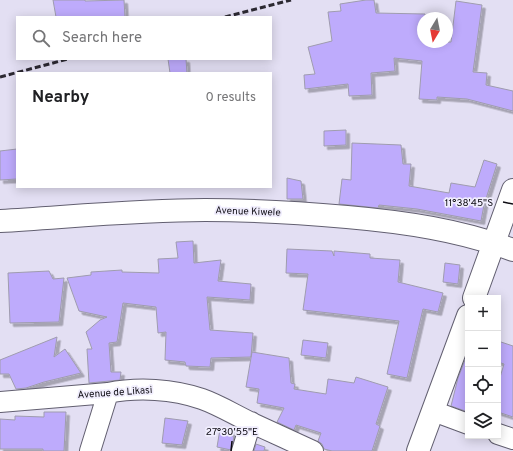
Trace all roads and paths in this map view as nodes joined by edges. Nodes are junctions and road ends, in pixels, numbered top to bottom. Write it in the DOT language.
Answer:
graph roads {
  1 [pos="513,190"];
  2 [pos="0,220"];
  3 [pos="504,247"];
  4 [pos="476,295"];
  5 [pos="465,324"];
  6 [pos="108,393"];
  7 [pos="0,402"];
  8 [pos="433,411"];
  9 [pos="251,422"];
  10 [pos="465,423"];
  11 [pos="501,435"];
  12 [pos="513,439"];
  13 [pos="90,451"];
  14 [pos="242,451"];
  15 [pos="313,451"];
  16 [pos="418,451"];
  1 -- 3 [label="street"];
  2 -- 3 [label="street, Avenue Kiwele"];
  3 -- 4 [label="street"];
  5 -- 8 [label="street"];
  6 -- 7 [label="street, Avenue de Likasi"];
  6 -- 9 [label="street, Avenue de Likasi"];
  6 -- 13 [label="street"];
  8 -- 10 [label="street"];
  8 -- 16 [label="street"];
  9 -- 14 [label="street"];
  9 -- 15 [label="street, Avenue de Likasi"];
  11 -- 12 [label="street"];
}
